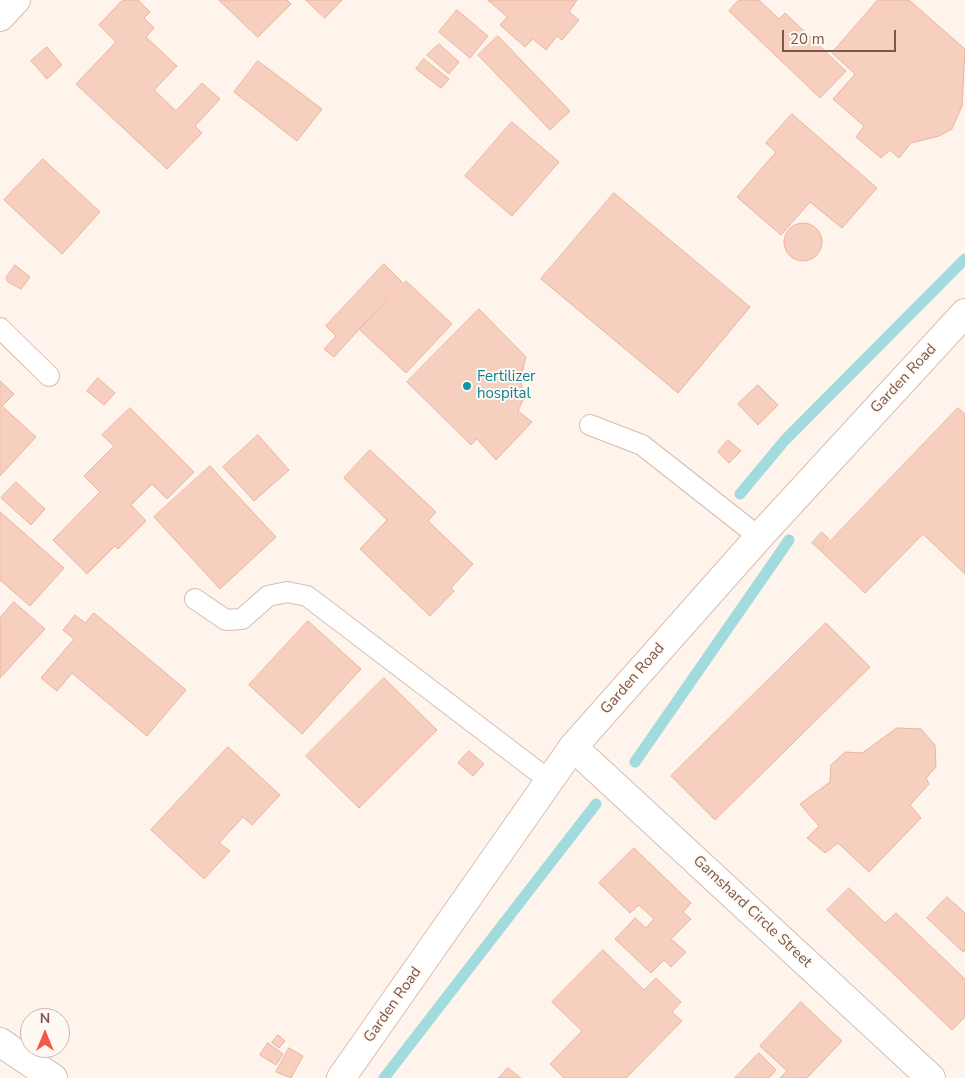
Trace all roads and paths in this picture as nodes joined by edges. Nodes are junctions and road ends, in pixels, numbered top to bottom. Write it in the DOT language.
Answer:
graph roads {
  1 [pos="16,0"];
  2 [pos="0,18"];
  3 [pos="965,313"];
  4 [pos="0,328"];
  5 [pos="49,376"];
  6 [pos="590,425"];
  7 [pos="759,537"];
  8 [pos="195,600"];
  9 [pos="574,747"];
  10 [pos="550,781"];
  11 [pos="0,1042"];
  12 [pos="52,1078"];
  13 [pos="341,1078"];
  14 [pos="931,1078"];
  1 -- 2 [label="street"];
  3 -- 7 [label="street, Garden Road"];
  4 -- 5 [label="lane"];
  6 -- 7 [label="lane"];
  7 -- 9 [label="street, Garden Road"];
  8 -- 10 [label="lane"];
  9 -- 10 [label="street, Garden Road"];
  9 -- 14 [label="street, Gamshard Circle Street"];
  10 -- 13 [label="street, Garden Road"];
  11 -- 12 [label="street"];
}
